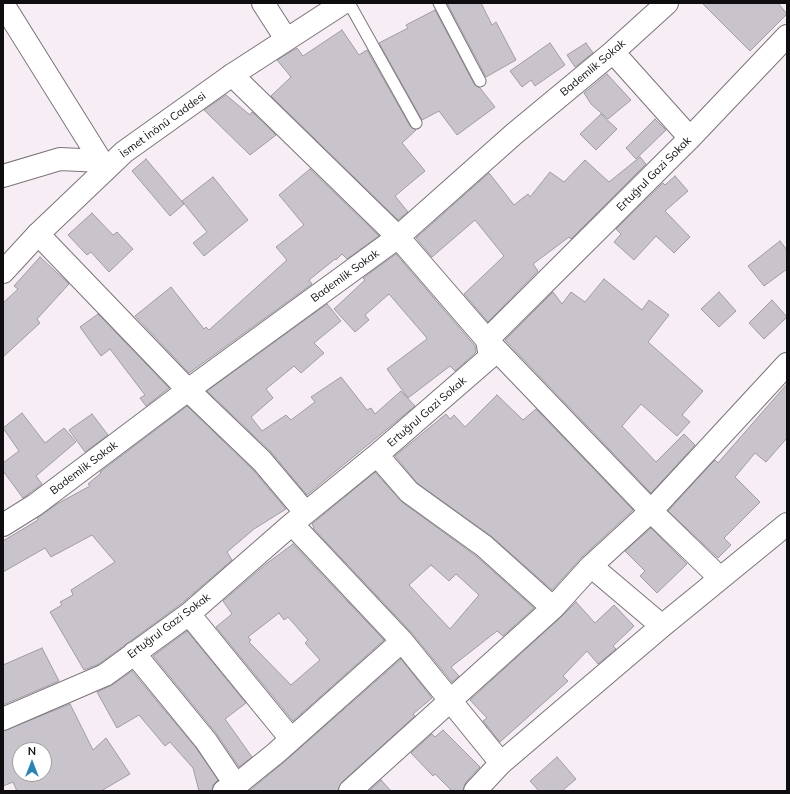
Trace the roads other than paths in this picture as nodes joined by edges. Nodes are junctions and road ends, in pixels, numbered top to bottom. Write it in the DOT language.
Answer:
graph roads {
  1 [pos="263,3"];
  2 [pos="324,3"];
  3 [pos="343,3"];
  4 [pos="349,3"];
  5 [pos="439,3"];
  6 [pos="667,3"];
  7 [pos="3,4"];
  8 [pos="281,31"];
  9 [pos="787,36"];
  10 [pos="612,52"];
  11 [pos="232,75"];
  12 [pos="480,81"];
  13 [pos="416,123"];
  14 [pos="690,138"];
  15 [pos="103,165"];
  16 [pos="3,176"];
  17 [pos="38,234"];
  18 [pos="398,237"];
  19 [pos="3,254"];
  20 [pos="3,272"];
  21 [pos="487,340"];
  22 [pos="784,372"];
  23 [pos="188,390"];
  24 [pos="377,455"];
  25 [pos="651,510"];
  26 [pos="298,518"];
  27 [pos="787,524"];
  28 [pos="3,525"];
  29 [pos="591,566"];
  30 [pos="720,578"];
  31 [pos="553,608"];
  32 [pos="189,614"];
  33 [pos="662,626"];
  34 [pos="402,641"];
  35 [pos="134,653"];
  36 [pos="449,700"];
  37 [pos="3,719"];
  38 [pos="291,738"];
  39 [pos="501,763"];
  40 [pos="230,788"];
  41 [pos="350,791"];
  42 [pos="475,791"];
  1 -- 8 [label="street"];
  2 -- 8 [label="street"];
  3 -- 11 [label="street, İsmet İnönü Caddesi"];
  4 -- 13 [label="lane"];
  5 -- 12 [label="lane"];
  6 -- 10 [label="street, Bademlik Sokak"];
  7 -- 15 [label="street"];
  8 -- 15 [label="street"];
  9 -- 14 [label="street, Ertuğrul Gazi Sokak"];
  10 -- 14 [label="street"];
  10 -- 18 [label="street, Bademlik Sokak"];
  11 -- 15 [label="street, İsmet İnönü Caddesi"];
  11 -- 18 [label="street"];
  14 -- 21 [label="street, Ertuğrul Gazi Sokak"];
  15 -- 16 [label="street"];
  15 -- 17 [label="street, İsmet İnönü Caddesi"];
  15 -- 19 [label="street"];
  17 -- 20 [label="street, İsmet İnönü Caddesi"];
  17 -- 23 [label="street"];
  18 -- 21 [label="street"];
  18 -- 23 [label="street, Bademlik Sokak"];
  21 -- 24 [label="street, Ertuğrul Gazi Sokak"];
  21 -- 25 [label="street"];
  22 -- 25 [label="street"];
  23 -- 26 [label="street"];
  23 -- 28 [label="street, Bademlik Sokak"];
  24 -- 26 [label="street, Ertuğrul Gazi Sokak"];
  24 -- 31 [label="street"];
  25 -- 29 [label="street"];
  25 -- 30 [label="street"];
  26 -- 32 [label="street, Ertuğrul Gazi Sokak"];
  26 -- 34 [label="street"];
  27 -- 30 [label="street"];
  29 -- 31 [label="street"];
  29 -- 33 [label="street"];
  30 -- 33 [label="street"];
  31 -- 36 [label="street"];
  32 -- 35 [label="street, Ertuğrul Gazi Sokak"];
  32 -- 38 [label="street"];
  33 -- 39 [label="street"];
  34 -- 36 [label="street"];
  34 -- 38 [label="street"];
  35 -- 37 [label="street, Ertuğrul Gazi Sokak"];
  35 -- 40 [label="street"];
  36 -- 39 [label="street"];
  36 -- 41 [label="street"];
  38 -- 40 [label="street"];
  39 -- 42 [label="street"];
}
